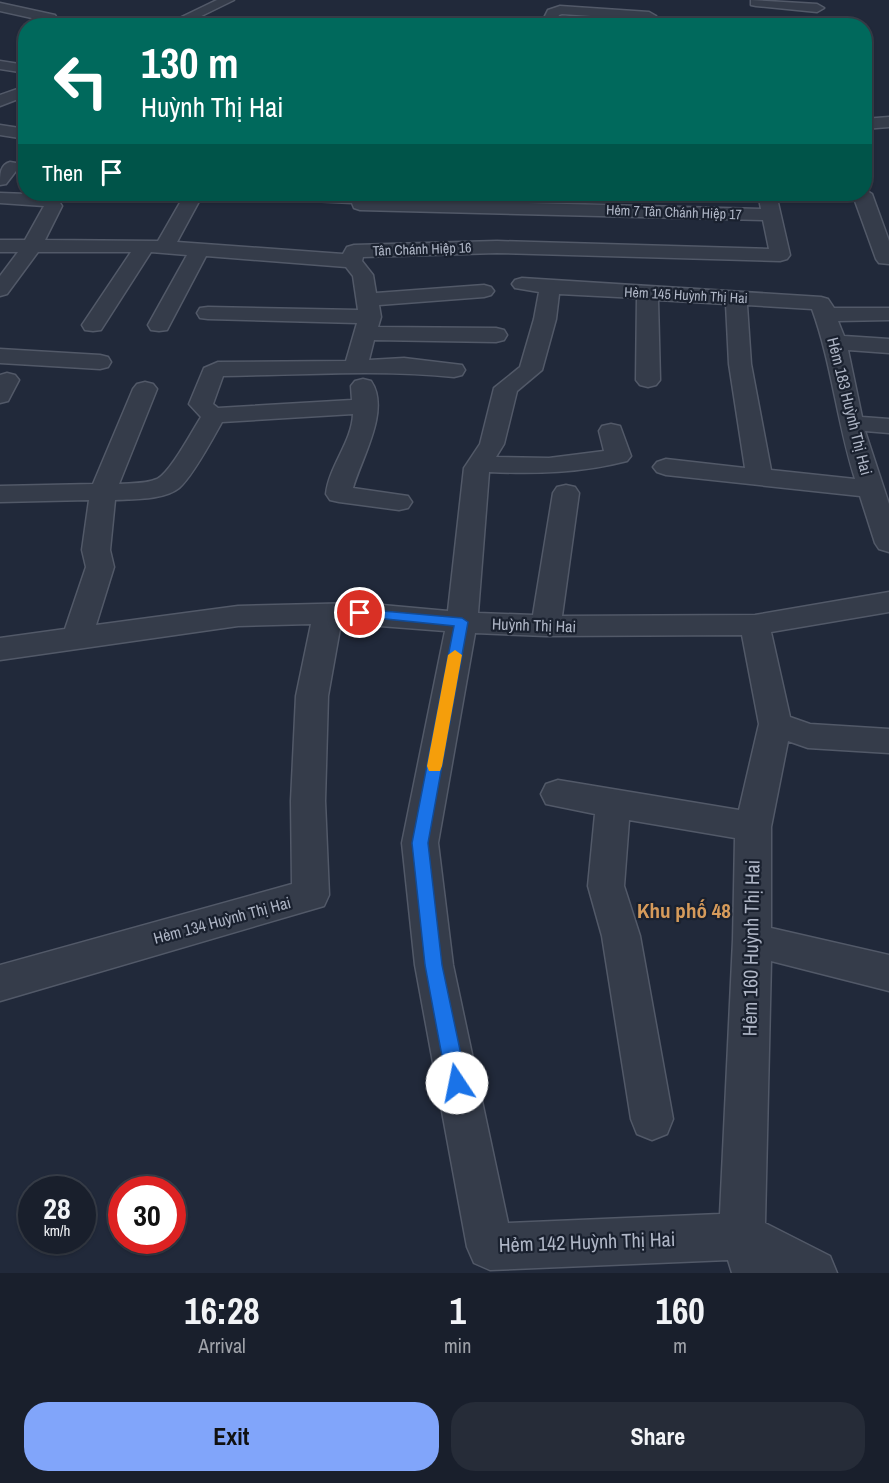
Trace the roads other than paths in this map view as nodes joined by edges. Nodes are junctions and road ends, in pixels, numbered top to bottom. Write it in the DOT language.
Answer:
graph roads {
  1 [pos="9,0"];
  2 [pos="228,0"];
  3 [pos="0,1"];
  4 [pos="757,1"];
  5 [pos="0,7"];
  6 [pos="817,8"];
  7 [pos="649,16"];
  8 [pos="188,17"];
  9 [pos="50,18"];
  10 [pos="193,18"];
  11 [pos="551,18"];
  12 [pos="756,18"];
  13 [pos="0,65"];
  14 [pos="18,68"];
  15 [pos="17,93"];
  16 [pos="0,101"];
  17 [pos="889,122"];
  18 [pos="872,123"];
  19 [pos="0,130"];
  20 [pos="18,133"];
  21 [pos="0,198"];
  22 [pos="18,198"];
  23 [pos="50,201"];
  24 [pos="189,201"];
  25 [pos="362,201"];
  26 [pos="430,201"];
  27 [pos="769,201"];
  28 [pos="864,201"];
  29 [pos="772,216"];
  30 [pos="0,246"];
  31 [pos="32,246"];
  32 [pos="155,247"];
  33 [pos="200,250"];
  34 [pos="753,254"];
  35 [pos="353,256"];
  36 [pos="886,259"];
  37 [pos="522,284"];
  38 [pos="550,287"];
  39 [pos="0,290"];
  40 [pos="484,291"];
  41 [pos="647,293"];
  42 [pos="736,298"];
  43 [pos="768,300"];
  44 [pos="823,309"];
  45 [pos="208,313"];
  46 [pos="889,314"];
  47 [pos="368,317"];
  48 [pos="93,325"];
  49 [pos="159,326"];
  50 [pos="496,335"];
  51 [pos="835,342"];
  52 [pos="889,346"];
  53 [pos="0,356"];
  54 [pos="100,362"];
  55 [pos="355,368"];
  56 [pos="454,370"];
  57 [pos="648,380"];
  58 [pos="145,389"];
  59 [pos="364,406"];
  60 [pos="214,415"];
  61 [pos="852,423"];
  62 [pos="889,426"];
  63 [pos="611,431"];
  64 [pos="480,464"];
  65 [pos="666,467"];
  66 [pos="759,477"];
  67 [pos="871,489"];
  68 [pos="103,492"];
  69 [pos="566,493"];
  70 [pos="0,494"];
  71 [pos="399,502"];
  72 [pos="889,543"];
  73 [pos="889,602"];
  74 [pos="328,614"];
  75 [pos="462,622"];
  76 [pos="755,625"];
  77 [pos="546,626"];
  78 [pos="77,639"];
  79 [pos="0,649"];
  80 [pos="775,724"];
  81 [pos="889,741"];
  82 [pos="558,794"];
  83 [pos="613,804"];
  84 [pos="753,827"];
  85 [pos="752,940"];
  86 [pos="889,973"];
  87 [pos="0,983"];
  88 [pos="652,1119"];
  89 [pos="749,1255"];
  90 [pos="813,1273"];
  1 -- 3 [label="street"];
  2 -- 8 [label="street"];
  4 -- 6 [label="street"];
  4 -- 12 [label="street"];
  5 -- 9 [label="street"];
  7 -- 11 [label="street"];
  8 -- 10 [label="street"];
  13 -- 14 [label="street"];
  15 -- 16 [label="street"];
  17 -- 18 [label="street"];
  19 -- 20 [label="street"];
  21 -- 22 [label="street"];
  23 -- 31 [label="street"];
  24 -- 32 [label="street"];
  25 -- 35 [label="street"];
  26 -- 29 [label="street, Hẻm 7 Tân Chánh Hiệp 17"];
  27 -- 29 [label="street"];
  28 -- 36 [label="street"];
  29 -- 34 [label="street, Tân Chánh Hiệp 16"];
  30 -- 31 [label="street, Tân Chánh Hiệp 16"];
  31 -- 32 [label="street, Tân Chánh Hiệp 16"];
  31 -- 39 [label="street"];
  32 -- 33 [label="street, Tân Chánh Hiệp 16"];
  32 -- 48 [label="street"];
  33 -- 35 [label="street, Tân Chánh Hiệp 16"];
  33 -- 49 [label="street"];
  34 -- 35 [label="street, Tân Chánh Hiệp 16"];
  34 -- 43 [label="street"];
  35 -- 47 [label="street"];
  37 -- 38 [label="street, Hẻm 145 Huỳnh Thị Hai"];
  38 -- 41 [label="street, Hẻm 145 Huỳnh Thị Hai"];
  38 -- 64 [label="street"];
  40 -- 47 [label="street"];
  41 -- 42 [label="street, Hẻm 145 Huỳnh Thị Hai"];
  41 -- 57 [label="street"];
  42 -- 43 [label="street, Hẻm 145 Huỳnh Thị Hai"];
  42 -- 66 [label="street"];
  43 -- 44 [label="street, Hẻm 145 Huỳnh Thị Hai"];
  44 -- 46 [label="street, Hẻm 145 Huỳnh Thị Hai"];
  44 -- 51 [label="street, Hẻm 183 Huỳnh Thị Hai"];
  45 -- 47 [label="street"];
  47 -- 50 [label="street"];
  47 -- 55 [label="street"];
  51 -- 52 [label="street"];
  51 -- 61 [label="street, Hẻm 183 Huỳnh Thị Hai"];
  53 -- 54 [label="street"];
  55 -- 56 [label="street"];
  55 -- 59 [label="street"];
  55 -- 60 [label="street"];
  58 -- 68 [label="street"];
  59 -- 60 [label="street"];
  59 -- 71 [label="street"];
  60 -- 68 [label="street"];
  61 -- 62 [label="street"];
  61 -- 67 [label="street, Hẻm 183 Huỳnh Thị Hai"];
  63 -- 64 [label="street"];
  64 -- 75 [label="street"];
  65 -- 66 [label="street"];
  66 -- 67 [label="street"];
  67 -- 72 [label="street, Hẻm 183 Huỳnh Thị Hai"];
  68 -- 70 [label="street"];
  68 -- 78 [label="street"];
  69 -- 77 [label="street"];
  73 -- 76 [label="street, Huỳnh Thị Hai"];
  74 -- 75 [label="street, Huỳnh Thị Hai"];
  74 -- 78 [label="street, Huỳnh Thị Hai"];
  74 -- 87 [label="street, Hẻm 134 Huỳnh Thị Hai"];
  75 -- 77 [label="street, Huỳnh Thị Hai"];
  75 -- 89 [label="street, Hẻm 142 Huỳnh Thị Hai"];
  76 -- 77 [label="street, Huỳnh Thị Hai"];
  76 -- 80 [label="street, Hẻm 160 Huỳnh Thị Hai"];
  78 -- 79 [label="street, Huỳnh Thị Hai"];
  80 -- 81 [label="street"];
  80 -- 84 [label="street, Hẻm 160 Huỳnh Thị Hai"];
  82 -- 83 [label="street"];
  83 -- 84 [label="street"];
  83 -- 88 [label="street"];
  84 -- 85 [label="street, Hẻm 160 Huỳnh Thị Hai"];
  85 -- 86 [label="street"];
  85 -- 89 [label="street, Hẻm 160 Huỳnh Thị Hai"];
  89 -- 90 [label="street"];
}
